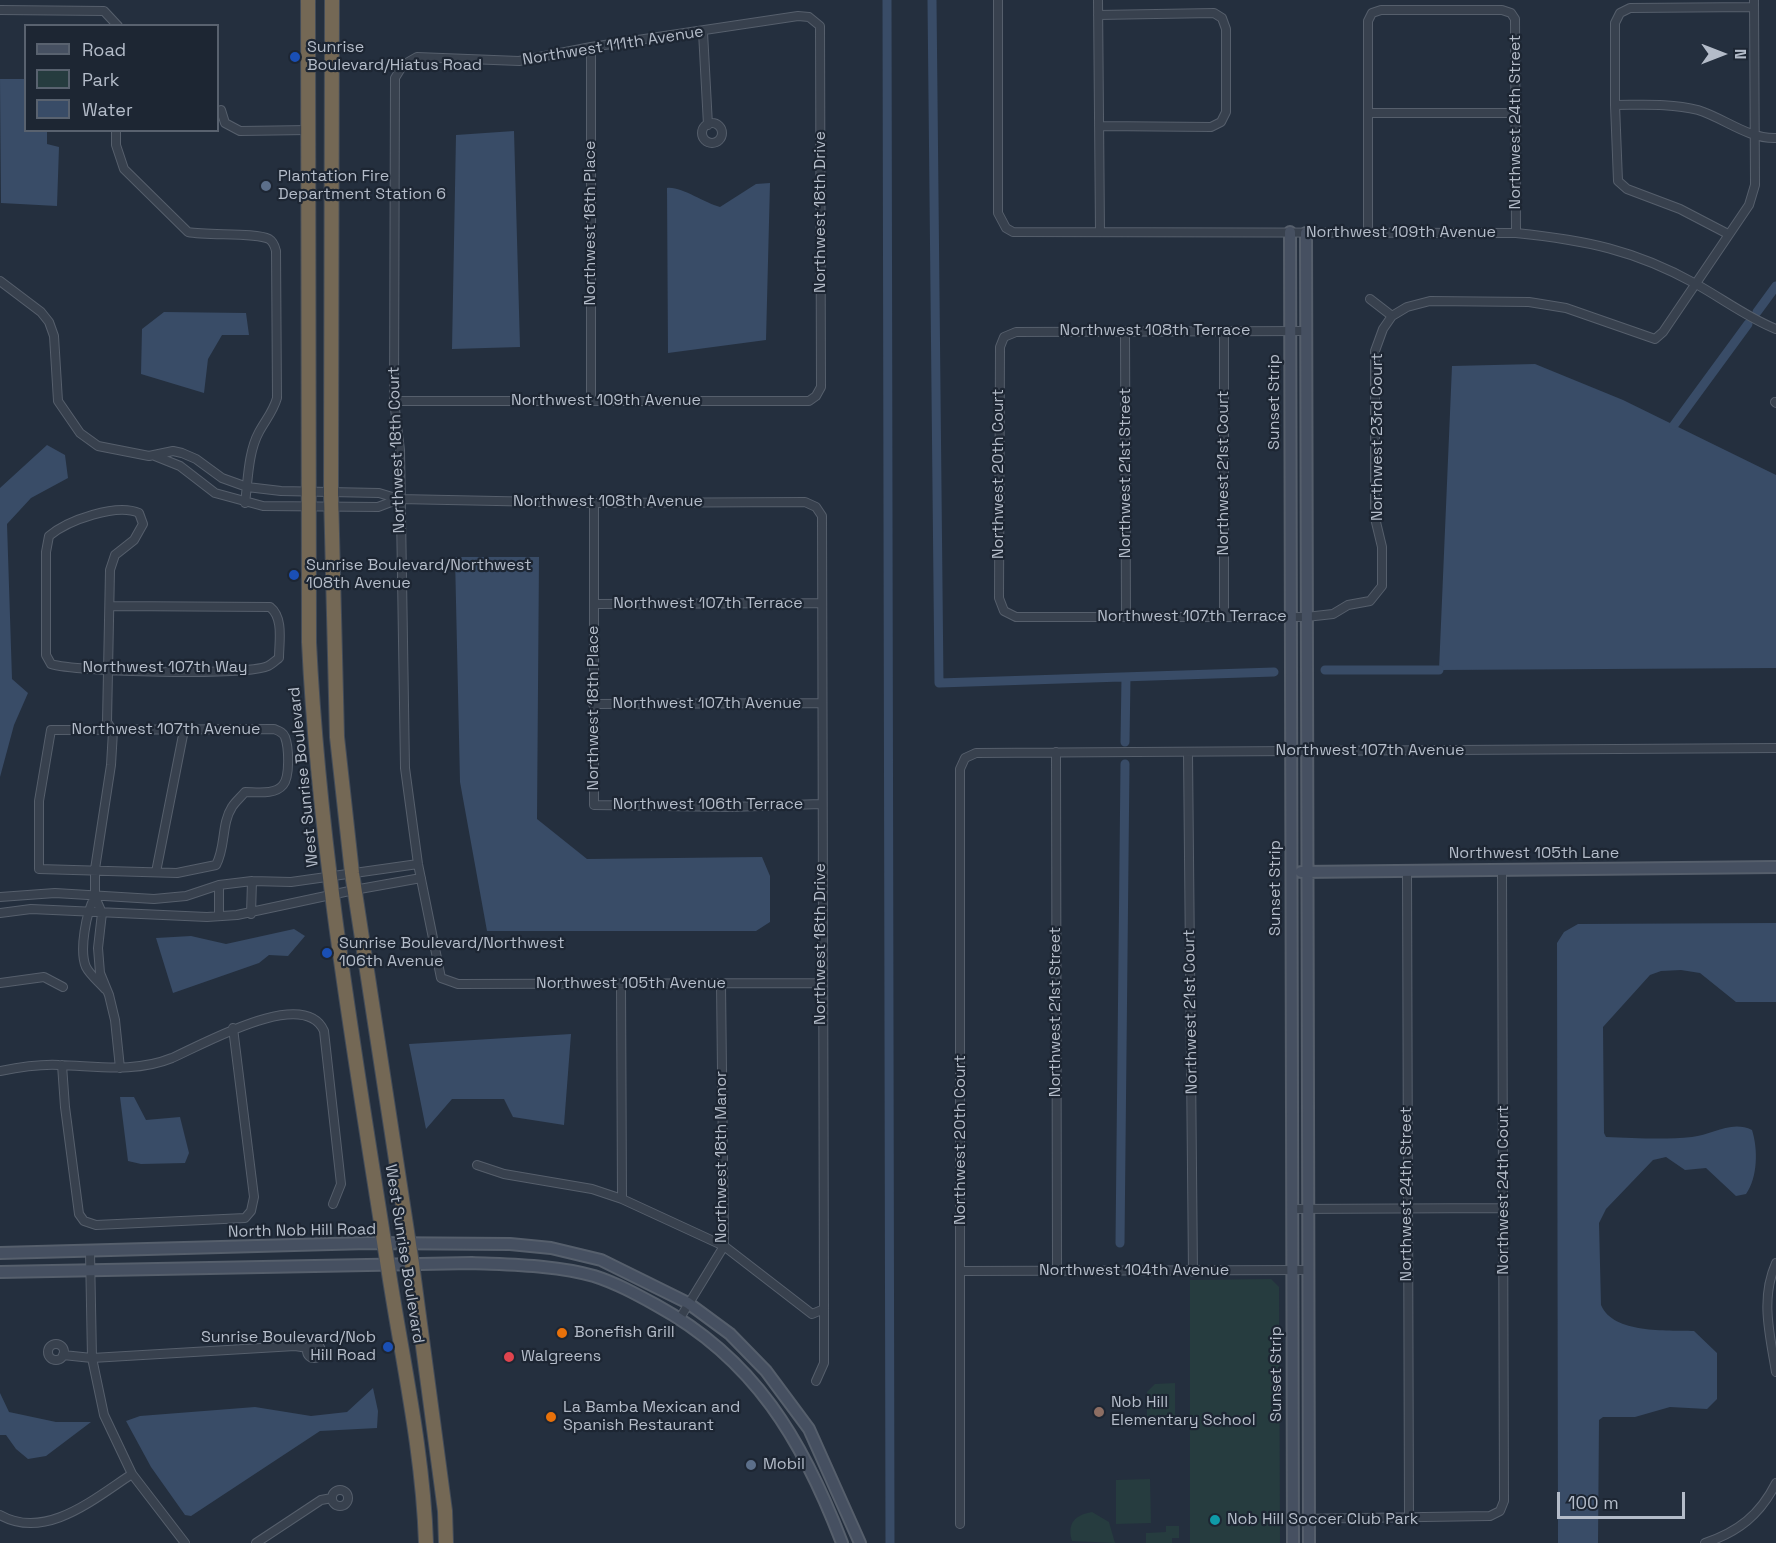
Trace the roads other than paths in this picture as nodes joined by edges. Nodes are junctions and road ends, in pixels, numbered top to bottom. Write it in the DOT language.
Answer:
graph roads {
  1 [pos="308,0"];
  2 [pos="332,0"];
  3 [pos="998,0"];
  4 [pos="1098,0"];
  5 [pos="1754,4"];
  6 [pos="0,10"];
  7 [pos="1098,15"];
  8 [pos="116,24"];
  9 [pos="820,26"];
  10 [pos="703,32"];
  11 [pos="591,47"];
  12 [pos="403,65"];
  13 [pos="1615,105"];
  14 [pos="221,110"];
  15 [pos="1369,113"];
  16 [pos="1515,113"];
  17 [pos="708,125"];
  18 [pos="1099,126"];
  19 [pos="308,130"];
  20 [pos="116,132"];
  21 [pos="1755,135"];
  22 [pos="1776,138"];
  23 [pos="1100,232"];
  24 [pos="1290,232"];
  25 [pos="1368,232"];
  26 [pos="1305,233"];
  27 [pos="1516,233"];
  28 [pos="1728,234"];
  29 [pos="0,281"];
  30 [pos="1696,284"];
  31 [pos="1370,299"];
  32 [pos="1392,316"];
  33 [pos="1776,329"];
  34 [pos="1125,331"];
  35 [pos="1224,331"];
  36 [pos="1290,331"];
  37 [pos="1306,331"];
  38 [pos="1004,337"];
  39 [pos="816,396"];
  40 [pos="591,400"];
  41 [pos="394,401"];
  42 [pos="155,456"];
  43 [pos="248,487"];
  44 [pos="308,491"];
  45 [pos="331,499"];
  46 [pos="399,499"];
  47 [pos="245,503"];
  48 [pos="594,503"];
  49 [pos="308,507"];
  50 [pos="816,507"];
  51 [pos="1377,595"];
  52 [pos="821,603"];
  53 [pos="595,604"];
  54 [pos="110,606"];
  55 [pos="1004,611"];
  56 [pos="1126,616"];
  57 [pos="1224,616"];
  58 [pos="1291,617"];
  59 [pos="1306,617"];
  60 [pos="108,671"];
  61 [pos="821,703"];
  62 [pos="593,705"];
  63 [pos="184,730"];
  64 [pos="113,731"];
  65 [pos="1776,748"];
  66 [pos="1056,752"];
  67 [pos="1291,752"];
  68 [pos="1307,752"];
  69 [pos="1188,753"];
  70 [pos="965,758"];
  71 [pos="821,804"];
  72 [pos="594,805"];
  73 [pos="418,864"];
  74 [pos="1776,867"];
  75 [pos="95,869"];
  76 [pos="1502,869"];
  77 [pos="1407,870"];
  78 [pos="156,872"];
  79 [pos="1291,872"];
  80 [pos="1307,872"];
  81 [pos="352,873"];
  82 [pos="330,876"];
  83 [pos="421,878"];
  84 [pos="252,881"];
  85 [pos="219,885"];
  86 [pos="354,890"];
  87 [pos="333,894"];
  88 [pos="0,897"];
  89 [pos="95,897"];
  90 [pos="86,912"];
  91 [pos="0,913"];
  92 [pos="102,913"];
  93 [pos="251,914"];
  94 [pos="219,916"];
  95 [pos="441,978"];
  96 [pos="0,983"];
  97 [pos="821,983"];
  98 [pos="621,984"];
  99 [pos="721,984"];
  100 [pos="63,987"];
  101 [pos="110,994"];
  102 [pos="233,1028"];
  103 [pos="62,1065"];
  104 [pos="120,1068"];
  105 [pos="0,1071"];
  106 [pos="477,1165"];
  107 [pos="622,1199"];
  108 [pos="333,1204"];
  109 [pos="1504,1208"];
  110 [pos="1292,1209"];
  111 [pos="1308,1209"];
  112 [pos="1407,1209"];
  113 [pos="385,1244"];
  114 [pos="409,1244"];
  115 [pos="724,1246"];
  116 [pos="90,1252"];
  117 [pos="0,1253"];
  118 [pos="1776,1263"];
  119 [pos="412,1264"];
  120 [pos="387,1265"];
  121 [pos="90,1269"];
  122 [pos="1292,1270"];
  123 [pos="1308,1270"];
  124 [pos="961,1271"];
  125 [pos="1057,1271"];
  126 [pos="0,1272"];
  127 [pos="1193,1272"];
  128 [pos="688,1303"];
  129 [pos="824,1309"];
  130 [pos="680,1318"];
  131 [pos="308,1348"];
  132 [pos="63,1355"];
  133 [pos="92,1358"];
  134 [pos="1776,1372"];
  135 [pos="816,1381"];
  136 [pos="132,1474"];
  137 [pos="1776,1483"];
  138 [pos="332,1498"];
  139 [pos="0,1515"];
  140 [pos="1409,1518"];
  141 [pos="1293,1519"];
  142 [pos="1309,1519"];
  143 [pos="960,1524"];
  144 [pos="185,1543"];
  145 [pos="256,1543"];
  146 [pos="426,1543"];
  147 [pos="446,1543"];
  148 [pos="843,1543"];
  149 [pos="860,1543"];
  150 [pos="1293,1543"];
  151 [pos="1309,1543"];
  152 [pos="1705,1543"];
  1 -- 19 [label="highway, West Sunrise Boulevard"];
  2 -- 45 [label="highway, West Sunrise Boulevard"];
  3 -- 23 [label="street, Northwest 109th Avenue"];
  4 -- 7 [label="street"];
  5 -- 13 [label="street"];
  5 -- 21 [label="street"];
  6 -- 8 [label="street"];
  7 -- 18 [label="street"];
  7 -- 18 [label="street"];
  9 -- 10 [label="street, Northwest 111th Avenue"];
  9 -- 39 [label="street, Northwest 18th Drive"];
  10 -- 11 [label="street, Northwest 111th Avenue"];
  10 -- 17 [label="street"];
  11 -- 12 [label="street, Northwest 111th Avenue"];
  11 -- 40 [label="street, Northwest 18th Place"];
  12 -- 41 [label="street, Northwest 18th Court"];
  13 -- 21 [label="street"];
  13 -- 28 [label="street"];
  14 -- 19 [label="street"];
  15 -- 16 [label="street"];
  15 -- 16 [label="street, Northwest 24th Street"];
  15 -- 25 [label="street"];
  16 -- 27 [label="street, Northwest 24th Street"];
  18 -- 23 [label="street"];
  19 -- 44 [label="highway, West Sunrise Boulevard"];
  20 -- 43 [label="street"];
  21 -- 22 [label="street"];
  21 -- 28 [label="street"];
  23 -- 24 [label="street, Northwest 109th Avenue"];
  24 -- 26 [label="street, Northwest 109th Avenue"];
  24 -- 36 [label="street, Sunset Strip"];
  25 -- 26 [label="street, Northwest 109th Avenue"];
  25 -- 27 [label="street, Northwest 109th Avenue"];
  26 -- 37 [label="street, Sunset Strip"];
  27 -- 30 [label="street, Northwest 109th Avenue"];
  28 -- 30 [label="street"];
  29 -- 42 [label="street, Northwest 108th Avenue"];
  30 -- 32 [label="street"];
  30 -- 33 [label="street, Northwest 109th Avenue"];
  31 -- 32 [label="street"];
  32 -- 51 [label="street, Northwest 23rd Court"];
  34 -- 35 [label="street, Northwest 108th Terrace"];
  34 -- 38 [label="street, Northwest 108th Terrace"];
  34 -- 56 [label="street, Northwest 21st Street"];
  35 -- 36 [label="street, Northwest 108th Terrace"];
  35 -- 57 [label="street, Northwest 21st Court"];
  36 -- 37 [label="street, Northwest 108th Terrace"];
  36 -- 58 [label="street, Sunset Strip"];
  37 -- 59 [label="street, Sunset Strip"];
  38 -- 55 [label="street, Northwest 20th Court"];
  39 -- 40 [label="street, Northwest 109th Avenue"];
  40 -- 41 [label="street, Northwest 109th Avenue"];
  41 -- 46 [label="street, Northwest 18th Court"];
  42 -- 43 [label="street, Northwest 108th Avenue"];
  42 -- 47 [label="street, Northwest 108th Avenue"];
  43 -- 44 [label="street, Northwest 108th Avenue"];
  43 -- 47 [label="street"];
  44 -- 45 [label="street, Northwest 108th Avenue"];
  44 -- 49 [label="highway, West Sunrise Boulevard"];
  45 -- 46 [label="street, Northwest 108th Avenue"];
  45 -- 46 [label="street, Northwest 108th Avenue"];
  45 -- 49 [label="street, Northwest 108th Avenue"];
  45 -- 81 [label="highway, West Sunrise Boulevard"];
  46 -- 48 [label="street, Northwest 108th Avenue"];
  46 -- 73 [label="street, Northwest 18th Court"];
  47 -- 49 [label="street, Northwest 108th Avenue"];
  48 -- 50 [label="street, Northwest 108th Avenue"];
  48 -- 53 [label="street, Northwest 18th Place"];
  49 -- 82 [label="highway, West Sunrise Boulevard"];
  50 -- 52 [label="street, Northwest 18th Drive"];
  51 -- 59 [label="street, Northwest 107th Terrace"];
  52 -- 53 [label="street, Northwest 107th Terrace"];
  52 -- 61 [label="street, Northwest 18th Drive"];
  53 -- 62 [label="street, Northwest 18th Place"];
  54 -- 60 [label="street"];
  54 -- 60 [label="street, Northwest 107th Way"];
  54 -- 60 [label="street, Northwest 107th Way"];
  55 -- 56 [label="street, Northwest 107th Terrace"];
  56 -- 57 [label="street, Northwest 107th Terrace"];
  57 -- 58 [label="street, Northwest 107th Terrace"];
  58 -- 59 [label="street, Northwest 107th Terrace"];
  58 -- 67 [label="street, Sunset Strip"];
  59 -- 68 [label="street, Sunset Strip"];
  60 -- 64 [label="street"];
  61 -- 62 [label="street, Northwest 107th Avenue"];
  61 -- 71 [label="street, Northwest 18th Drive"];
  62 -- 72 [label="street, Northwest 18th Place"];
  63 -- 64 [label="street, Northwest 107th Avenue"];
  63 -- 78 [label="street"];
  63 -- 78 [label="street, Northwest 107th Avenue"];
  64 -- 75 [label="street"];
  64 -- 75 [label="street, Northwest 107th Avenue"];
  65 -- 68 [label="street, Northwest 107th Avenue"];
  66 -- 69 [label="street, Northwest 107th Avenue"];
  66 -- 70 [label="street, Northwest 107th Avenue"];
  66 -- 125 [label="street, Northwest 21st Street"];
  67 -- 68 [label="street, Northwest 107th Avenue"];
  67 -- 69 [label="street, Northwest 107th Avenue"];
  67 -- 79 [label="street, Sunset Strip"];
  68 -- 80 [label="street, Sunset Strip"];
  69 -- 127 [label="street, Northwest 21st Court"];
  70 -- 124 [label="street, Northwest 20th Court"];
  71 -- 72 [label="street, Northwest 106th Terrace"];
  71 -- 97 [label="street, Northwest 18th Drive"];
  73 -- 81 [label="street"];
  73 -- 83 [label="street, Northwest 18th Court"];
  74 -- 76 [label="street, Northwest 105th Lane"];
  75 -- 78 [label="street"];
  75 -- 89 [label="street"];
  76 -- 77 [label="street, Northwest 105th Lane"];
  76 -- 109 [label="street, Northwest 24th Court"];
  77 -- 80 [label="street, Northwest 105th Lane"];
  77 -- 112 [label="street, Northwest 24th Street"];
  79 -- 80 [label="street, Northwest 105th Lane"];
  79 -- 110 [label="street, Sunset Strip"];
  80 -- 111 [label="street, Sunset Strip"];
  81 -- 82 [label="street"];
  81 -- 86 [label="highway, West Sunrise Boulevard"];
  82 -- 84 [label="street"];
  82 -- 87 [label="highway, West Sunrise Boulevard"];
  83 -- 86 [label="street"];
  83 -- 95 [label="street, Northwest 18th Court"];
  84 -- 85 [label="street"];
  84 -- 93 [label="street"];
  85 -- 89 [label="street"];
  85 -- 94 [label="street"];
  86 -- 87 [label="street"];
  86 -- 114 [label="highway, West Sunrise Boulevard"];
  87 -- 93 [label="street"];
  87 -- 113 [label="highway, West Sunrise Boulevard"];
  88 -- 89 [label="street"];
  89 -- 90 [label="street"];
  89 -- 92 [label="street"];
  90 -- 91 [label="street"];
  90 -- 92 [label="street"];
  90 -- 101 [label="street"];
  92 -- 94 [label="street"];
  92 -- 101 [label="street"];
  93 -- 94 [label="street"];
  95 -- 98 [label="street, Northwest 105th Avenue"];
  96 -- 100 [label="street"];
  97 -- 99 [label="street, Northwest 105th Avenue"];
  97 -- 129 [label="street, Northwest 18th Drive"];
  98 -- 99 [label="street, Northwest 105th Avenue"];
  98 -- 107 [label="street"];
  99 -- 115 [label="street, Northwest 18th Manor"];
  101 -- 104 [label="street"];
  102 -- 103 [label="street"];
  102 -- 104 [label="street"];
  102 -- 108 [label="street"];
  103 -- 104 [label="street"];
  103 -- 105 [label="street"];
  106 -- 107 [label="street"];
  107 -- 115 [label="street"];
  109 -- 112 [label="street"];
  109 -- 140 [label="street, Northwest 24th Court"];
  110 -- 111 [label="street"];
  110 -- 122 [label="street, Sunset Strip"];
  111 -- 112 [label="street"];
  111 -- 123 [label="street, Sunset Strip"];
  112 -- 140 [label="street, Northwest 24th Street"];
  113 -- 114 [label="street, North Nob Hill Road"];
  113 -- 116 [label="street, North Nob Hill Road"];
  113 -- 120 [label="highway, West Sunrise Boulevard"];
  114 -- 119 [label="highway, West Sunrise Boulevard"];
  114 -- 128 [label="street, North Nob Hill Road"];
  115 -- 128 [label="street, Northwest 18th Manor"];
  115 -- 129 [label="street"];
  116 -- 117 [label="street, North Nob Hill Road"];
  116 -- 121 [label="street"];
  118 -- 134 [label="street"];
  119 -- 120 [label="street, North Nob Hill Road"];
  119 -- 130 [label="street, North Nob Hill Road"];
  119 -- 147 [label="highway, West Sunrise Boulevard"];
  120 -- 121 [label="street, North Nob Hill Road"];
  120 -- 146 [label="highway, West Sunrise Boulevard"];
  121 -- 126 [label="street, North Nob Hill Road"];
  121 -- 133 [label="street"];
  122 -- 123 [label="street, Northwest 104th Avenue"];
  122 -- 127 [label="street, Northwest 104th Avenue"];
  122 -- 141 [label="street, Sunset Strip"];
  123 -- 142 [label="street, Sunset Strip"];
  124 -- 125 [label="street, Northwest 104th Avenue"];
  124 -- 143 [label="street, Northwest 20th Court"];
  125 -- 127 [label="street, Northwest 104th Avenue"];
  128 -- 130 [label="street, Northwest 18th Manor"];
  128 -- 149 [label="street, North Nob Hill Road"];
  129 -- 135 [label="street, Northwest 18th Drive"];
  130 -- 148 [label="street, North Nob Hill Road"];
  131 -- 133 [label="street"];
  132 -- 133 [label="street"];
  133 -- 136 [label="street"];
  136 -- 139 [label="street"];
  136 -- 144 [label="street"];
  137 -- 152 [label="street"];
  138 -- 145 [label="street"];
  140 -- 142 [label="street"];
  141 -- 142 [label="street"];
  141 -- 150 [label="street, Sunset Strip"];
  142 -- 151 [label="street, Sunset Strip"];
}
